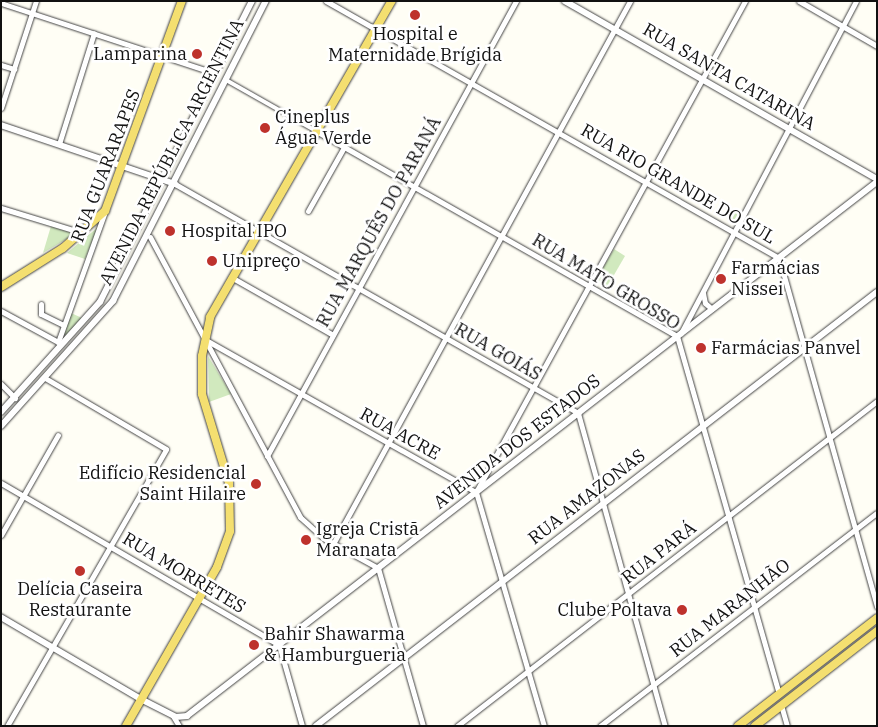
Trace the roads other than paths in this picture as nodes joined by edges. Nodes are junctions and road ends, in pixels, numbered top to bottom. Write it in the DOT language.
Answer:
graph roads {
  1 [pos="36,1"];
  2 [pos="182,1"];
  3 [pos="252,1"];
  4 [pos="266,1"];
  5 [pos="326,1"];
  6 [pos="392,1"];
  7 [pos="516,1"];
  8 [pos="565,1"];
  9 [pos="630,1"];
  10 [pos="745,1"];
  11 [pos="799,1"];
  12 [pos="856,1"];
  13 [pos="1,3"];
  14 [pos="810,4"];
  15 [pos="32,13"];
  16 [pos="843,26"];
  17 [pos="614,29"];
  18 [pos="376,30"];
  19 [pos="94,33"];
  20 [pos="877,46"];
  21 [pos="164,55"];
  22 [pos="1,65"];
  23 [pos="14,69"];
  24 [pos="214,73"];
  25 [pos="703,79"];
  26 [pos="226,80"];
  27 [pos="471,84"];
  28 [pos="1,108"];
  29 [pos="1,125"];
  30 [pos="787,128"];
  31 [pos="316,131"];
  32 [pos="558,132"];
  33 [pos="59,144"];
  34 [pos="344,147"];
  35 [pos="124,165"];
  36 [pos="162,179"];
  37 [pos="877,180"];
  38 [pos="646,182"];
  39 [pos="175,184"];
  40 [pos="414,187"];
  41 [pos="1,208"];
  42 [pos="105,211"];
  43 [pos="308,211"];
  44 [pos="258,231"];
  45 [pos="84,233"];
  46 [pos="736,233"];
  47 [pos="501,236"];
  48 [pos="150,237"];
  49 [pos="779,258"];
  50 [pos="231,276"];
  51 [pos="589,286"];
  52 [pos="1,287"];
  53 [pos="358,289"];
  54 [pos="703,292"];
  55 [pos="877,292"];
  56 [pos="41,304"];
  57 [pos="712,309"];
  58 [pos="1,311"];
  59 [pos="64,325"];
  60 [pos="333,335"];
  61 [pos="679,335"];
  62 [pos="204,338"];
  63 [pos="445,338"];
  64 [pos="61,343"];
  65 [pos="804,348"];
  66 [pos="45,378"];
  67 [pos="1,384"];
  68 [pos="533,388"];
  69 [pos="301,393"];
  70 [pos="15,398"];
  71 [pos="877,401"];
  72 [pos="1,412"];
  73 [pos="578,413"];
  74 [pos="1,426"];
  75 [pos="703,426"];
  76 [pos="58,435"];
  77 [pos="830,438"];
  78 [pos="388,443"];
  79 [pos="267,456"];
  80 [pos="1,484"];
  81 [pos="476,492"];
  82 [pos="22,498"];
  83 [pos="602,504"];
  84 [pos="877,513"];
  85 [pos="728,516"];
  86 [pos="855,530"];
  87 [pos="1,535"];
  88 [pos="333,544"];
  89 [pos="110,545"];
  90 [pos="378,568"];
  91 [pos="502,581"];
  92 [pos="628,594"];
  93 [pos="199,598"];
  94 [pos="877,607"];
  95 [pos="754,608"];
  96 [pos="1,618"];
  97 [pos="877,618"];
  98 [pos="877,631"];
  99 [pos="279,645"];
  100 [pos="54,648"];
  101 [pos="403,658"];
  102 [pos="529,670"];
  103 [pos="653,685"];
  104 [pos="779,694"];
  105 [pos="141,699"];
  106 [pos="782,705"];
  107 [pos="173,716"];
  108 [pos="7,726"];
  109 [pos="126,726"];
  110 [pos="180,726"];
  111 [pos="302,726"];
  112 [pos="316,726"];
  113 [pos="422,726"];
  114 [pos="457,726"];
  115 [pos="544,726"];
  116 [pos="600,726"];
  117 [pos="665,726"];
  118 [pos="738,726"];
  119 [pos="755,726"];
  120 [pos="787,726"];
  1 -- 15 [label="street"];
  2 -- 21 [label="main road, RUA GUARARAPES"];
  3 -- 24 [label="street, AVENIDA REPÚBLICA ARGENTINA"];
  4 -- 26 [label="street, AVENIDA REPÚBLICA ARGENTINA"];
  5 -- 18 [label="street, RUA RIO GRANDE DO SUL"];
  6 -- 18 [label="main road"];
  7 -- 27 [label="street, RUA MARQUÊS DO PARANÁ"];
  8 -- 17 [label="street, RUA SANTA CATARINA"];
  9 -- 17 [label="street"];
  10 -- 25 [label="street"];
  11 -- 14 [label="street"];
  12 -- 16 [label="street"];
  13 -- 15 [label="street"];
  14 -- 16 [label="street"];
  15 -- 19 [label="street"];
  15 -- 23 [label="street"];
  16 -- 20 [label="street"];
  16 -- 30 [label="street"];
  17 -- 25 [label="street, RUA SANTA CATARINA"];
  17 -- 32 [label="street"];
  18 -- 27 [label="street, RUA RIO GRANDE DO SUL"];
  18 -- 31 [label="main road"];
  19 -- 21 [label="street"];
  19 -- 33 [label="street"];
  21 -- 24 [label="street"];
  21 -- 35 [label="main road, RUA GUARARAPES"];
  22 -- 23 [label="street"];
  23 -- 28 [label="street"];
  24 -- 36 [label="street, AVENIDA REPÚBLICA ARGENTINA"];
  25 -- 30 [label="street, RUA SANTA CATARINA"];
  25 -- 38 [label="street"];
  26 -- 31 [label="street, RUA MATO GROSSO"];
  26 -- 39 [label="street, AVENIDA REPÚBLICA ARGENTINA"];
  27 -- 32 [label="street, RUA RIO GRANDE DO SUL"];
  27 -- 40 [label="street, RUA MARQUÊS DO PARANÁ"];
  29 -- 33 [label="street"];
  30 -- 37 [label="street, RUA SANTA CATARINA"];
  30 -- 46 [label="street"];
  31 -- 34 [label="street, RUA MATO GROSSO"];
  31 -- 44 [label="main road"];
  32 -- 38 [label="street, RUA RIO GRANDE DO SUL"];
  32 -- 47 [label="street"];
  33 -- 35 [label="street"];
  34 -- 40 [label="street, RUA MATO GROSSO"];
  34 -- 43 [label="street"];
  35 -- 36 [label="street"];
  35 -- 42 [label="main road, RUA GUARARAPES"];
  36 -- 39 [label="street"];
  36 -- 64 [label="street, AVENIDA REPÚBLICA ARGENTINA"];
  37 -- 49 [label="street, AVENIDA DOS ESTADOS"];
  38 -- 46 [label="street, RUA RIO GRANDE DO SUL"];
  38 -- 51 [label="street"];
  39 -- 44 [label="street, RUA GOIÁS"];
  39 -- 48 [label="street, AVENIDA REPÚBLICA ARGENTINA"];
  40 -- 47 [label="street, RUA MATO GROSSO"];
  40 -- 53 [label="street, RUA MARQUÊS DO PARANÁ"];
  41 -- 45 [label="street"];
  42 -- 45 [label="main road"];
  42 -- 59 [label="street, RUA GUARARAPES"];
  44 -- 50 [label="main road"];
  44 -- 53 [label="street, RUA GOIÁS"];
  45 -- 52 [label="main road"];
  46 -- 49 [label="street, RUA RIO GRANDE DO SUL"];
  46 -- 54 [label="street"];
  47 -- 51 [label="street, RUA MATO GROSSO"];
  47 -- 63 [label="street"];
  48 -- 62 [label="street"];
  48 -- 66 [label="street, AVENIDA REPÚBLICA ARGENTINA"];
  49 -- 57 [label="street, AVENIDA DOS ESTADOS"];
  49 -- 65 [label="street, RUA RIO GRANDE DO SUL"];
  50 -- 60 [label="street"];
  50 -- 62 [label="main road"];
  51 -- 61 [label="street, RUA MATO GROSSO"];
  51 -- 68 [label="street"];
  53 -- 60 [label="street, RUA MARQUÊS DO PARANÁ"];
  53 -- 63 [label="street, RUA GOIÁS"];
  54 -- 57 [label="street"];
  54 -- 61 [label="street"];
  55 -- 65 [label="street, RUA AMAZONAS"];
  56 -- 59 [label="street"];
  57 -- 61 [label="street, AVENIDA DOS ESTADOS"];
  58 -- 64 [label="street"];
  59 -- 64 [label="street, RUA GUARARAPES"];
  60 -- 69 [label="street, RUA MARQUÊS DO PARANÁ"];
  61 -- 73 [label="street, AVENIDA DOS ESTADOS"];
  61 -- 75 [label="street, RUA MATO GROSSO"];
  62 -- 69 [label="street, RUA ACRE"];
  62 -- 79 [label="street"];
  62 -- 93 [label="main road"];
  63 -- 68 [label="street, RUA GOIÁS"];
  63 -- 78 [label="street"];
  64 -- 70 [label="street, AVENIDA REPÚBLICA ARGENTINA"];
  65 -- 75 [label="street, RUA AMAZONAS"];
  65 -- 77 [label="street, RUA RIO GRANDE DO SUL"];
  66 -- 74 [label="street, AVENIDA REPÚBLICA ARGENTINA"];
  66 -- 89 [label="street"];
  67 -- 70 [label="street"];
  68 -- 73 [label="street, RUA GOIÁS"];
  68 -- 81 [label="street"];
  69 -- 78 [label="street, RUA ACRE"];
  69 -- 79 [label="street, RUA MARQUÊS DO PARANÁ"];
  70 -- 72 [label="street, AVENIDA REPÚBLICA ARGENTINA"];
  71 -- 77 [label="street, RUA PARÁ"];
  73 -- 81 [label="street, AVENIDA DOS ESTADOS"];
  73 -- 83 [label="street"];
  75 -- 83 [label="street, RUA AMAZONAS"];
  75 -- 85 [label="street, RUA MATO GROSSO"];
  76 -- 82 [label="street"];
  77 -- 85 [label="street, RUA PARÁ"];
  77 -- 86 [label="street, RUA RIO GRANDE DO SUL"];
  78 -- 81 [label="street, RUA ACRE"];
  78 -- 88 [label="street"];
  79 -- 88 [label="street"];
  80 -- 82 [label="street, RUA MORRETES"];
  81 -- 90 [label="street, AVENIDA DOS ESTADOS"];
  81 -- 91 [label="street"];
  82 -- 87 [label="street"];
  82 -- 89 [label="street, RUA MORRETES"];
  83 -- 91 [label="street, RUA AMAZONAS"];
  83 -- 92 [label="street"];
  84 -- 86 [label="street, RUA MARANHÃO"];
  85 -- 92 [label="street, RUA PARÁ"];
  85 -- 95 [label="street, RUA MATO GROSSO"];
  86 -- 94 [label="street, RUA RIO GRANDE DO SUL"];
  86 -- 95 [label="street, RUA MARANHÃO"];
  88 -- 90 [label="street"];
  89 -- 93 [label="street, RUA MORRETES"];
  89 -- 100 [label="street"];
  90 -- 99 [label="street, AVENIDA DOS ESTADOS"];
  90 -- 101 [label="street"];
  91 -- 101 [label="street, RUA AMAZONAS"];
  91 -- 102 [label="street"];
  92 -- 102 [label="street, RUA PARÁ"];
  92 -- 103 [label="street"];
  93 -- 99 [label="street, RUA MORRETES"];
  93 -- 105 [label="main road"];
  95 -- 103 [label="street, RUA MARANHÃO"];
  95 -- 104 [label="street, RUA MATO GROSSO"];
  96 -- 100 [label="street"];
  97 -- 104 [label="main road"];
  98 -- 106 [label="main road"];
  99 -- 107 [label="street, AVENIDA DOS ESTADOS"];
  99 -- 111 [label="street"];
  100 -- 105 [label="street"];
  100 -- 108 [label="street"];
  101 -- 112 [label="street, RUA AMAZONAS"];
  101 -- 113 [label="street"];
  102 -- 114 [label="street, RUA PARÁ"];
  102 -- 115 [label="street"];
  103 -- 116 [label="street, RUA MARANHÃO"];
  103 -- 117 [label="street"];
  104 -- 118 [label="main road"];
  105 -- 107 [label="street"];
  105 -- 109 [label="main road"];
  106 -- 119 [label="main road"];
  106 -- 120 [label="street"];
  107 -- 110 [label="street"];
}
